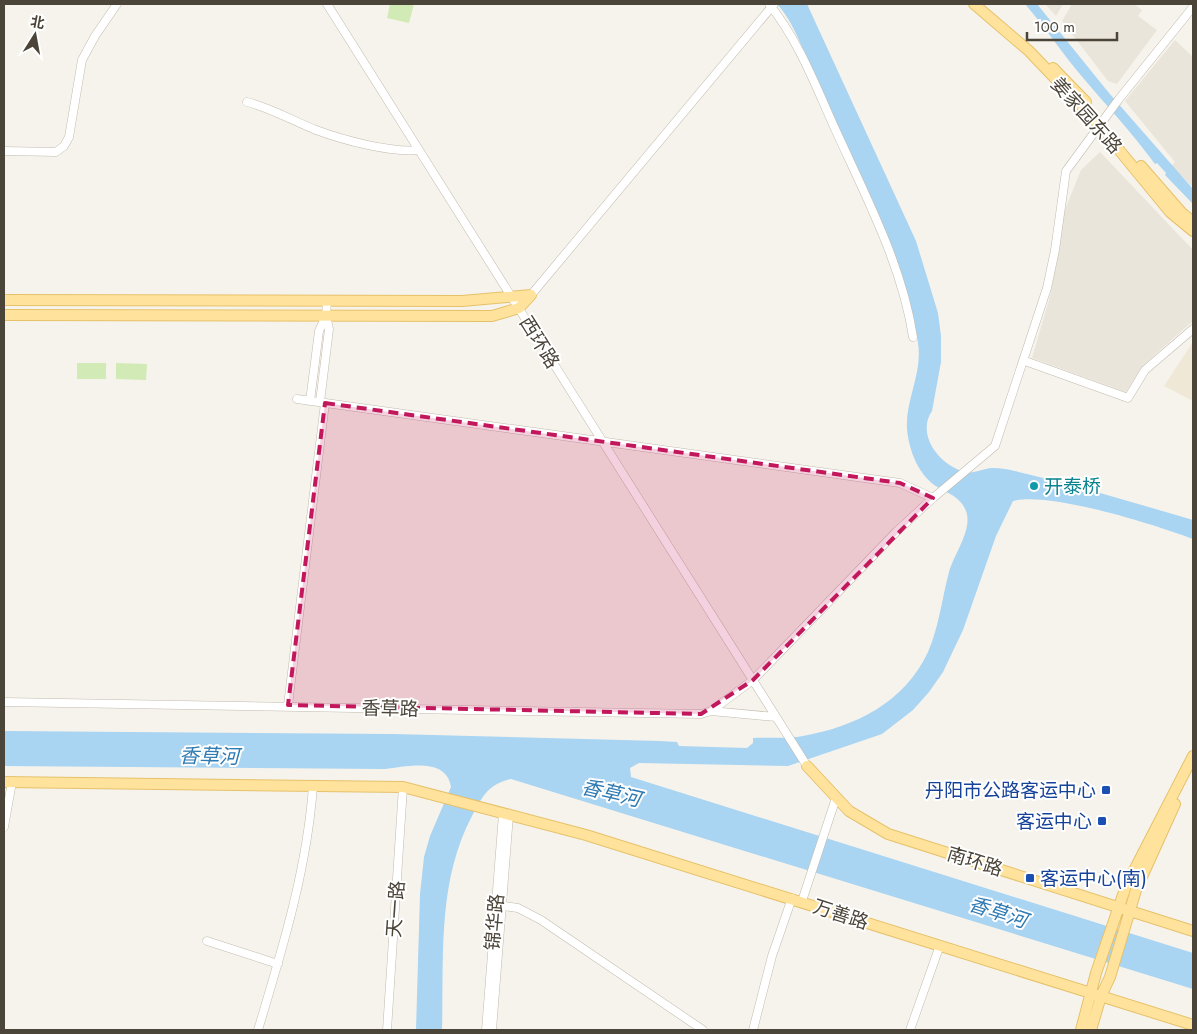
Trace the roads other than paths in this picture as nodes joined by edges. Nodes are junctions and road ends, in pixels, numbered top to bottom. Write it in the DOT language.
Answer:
graph roads {
  1 [pos="117,4"];
  2 [pos="327,4"];
  3 [pos="974,4"];
  4 [pos="984,4"];
  5 [pos="771,5"];
  6 [pos="1193,7"];
  7 [pos="248,102"];
  8 [pos="1103,120"];
  9 [pos="419,150"];
  10 [pos="4,151"];
  11 [pos="1193,222"];
  12 [pos="1193,231"];
  13 [pos="531,295"];
  14 [pos="512,298"];
  15 [pos="4,300"];
  16 [pos="327,301"];
  17 [pos="519,308"];
  18 [pos="4,315"];
  19 [pos="326,316"];
  20 [pos="1193,329"];
  21 [pos="913,337"];
  22 [pos="1025,361"];
  23 [pos="297,399"];
  24 [pos="310,401"];
  25 [pos="322,403"];
  26 [pos="603,443"];
  27 [pos="933,498"];
  28 [pos="753,680"];
  29 [pos="4,702"];
  30 [pos="288,705"];
  31 [pos="711,711"];
  32 [pos="776,717"];
  33 [pos="1193,756"];
  34 [pos="1193,765"];
  35 [pos="807,766"];
  36 [pos="8,782"];
  37 [pos="313,786"];
  38 [pos="404,787"];
  39 [pos="836,798"];
  40 [pos="506,815"];
  41 [pos="4,827"];
  42 [pos="792,898"];
  43 [pos="802,901"];
  44 [pos="499,905"];
  45 [pos="1118,907"];
  46 [pos="1131,911"];
  47 [pos="1193,931"];
  48 [pos="207,941"];
  49 [pos="940,945"];
  50 [pos="278,964"];
  51 [pos="1096,994"];
  52 [pos="1193,1025"];
  53 [pos="258,1030"];
  54 [pos="386,1030"];
  55 [pos="486,1030"];
  56 [pos="492,1030"];
  57 [pos="703,1030"];
  58 [pos="753,1030"];
  59 [pos="910,1030"];
  60 [pos="1081,1030"];
  61 [pos="1091,1030"];
  1 -- 10 [label="street"];
  2 -- 9 [label="street, 西环路"];
  3 -- 8 [label="main road, 姜家园东路"];
  4 -- 8 [label="main road, 姜家园东路"];
  5 -- 13 [label="street"];
  5 -- 21 [label="street"];
  6 -- 8 [label="street"];
  7 -- 9 [label="street"];
  8 -- 11 [label="main road, 姜家园东路"];
  8 -- 12 [label="main road, 姜家园东路"];
  8 -- 22 [label="street"];
  9 -- 14 [label="street, 西环路"];
  13 -- 14 [label="main road"];
  13 -- 17 [label="main road"];
  14 -- 16 [label="main road"];
  14 -- 17 [label="street, 西环路"];
  15 -- 16 [label="main road"];
  16 -- 19 [label="street"];
  17 -- 19 [label="main road"];
  17 -- 26 [label="street, 西环路"];
  18 -- 19 [label="main road"];
  19 -- 24 [label="street"];
  19 -- 25 [label="street"];
  20 -- 22 [label="street"];
  22 -- 27 [label="street"];
  23 -- 24 [label="street"];
  24 -- 25 [label="street"];
  25 -- 26 [label="street"];
  25 -- 30 [label="street"];
  26 -- 27 [label="street"];
  26 -- 28 [label="street, 西环路"];
  27 -- 28 [label="street"];
  28 -- 31 [label="street"];
  28 -- 32 [label="street"];
  29 -- 30 [label="street, 香草路"];
  30 -- 31 [label="street, 香草路"];
  31 -- 32 [label="street, 香草路"];
  32 -- 35 [label="street"];
  33 -- 45 [label="main road"];
  34 -- 46 [label="main road"];
  35 -- 39 [label="main road, 南环路"];
  36 -- 37 [label="main road, 万善路"];
  36 -- 41 [label="street"];
  37 -- 38 [label="main road, 万善路"];
  37 -- 50 [label="street"];
  38 -- 40 [label="main road, 万善路"];
  38 -- 54 [label="street, 天一路"];
  39 -- 43 [label="street"];
  39 -- 45 [label="main road, 南环路"];
  40 -- 42 [label="main road, 万善路"];
  40 -- 44 [label="street, 锦华路"];
  42 -- 43 [label="main road, 万善路"];
  42 -- 58 [label="street"];
  43 -- 49 [label="main road, 万善路"];
  44 -- 55 [label="street, 锦华路"];
  44 -- 56 [label="street, 锦华路"];
  44 -- 57 [label="street"];
  45 -- 46 [label="main road, 南环路"];
  45 -- 51 [label="main road"];
  46 -- 47 [label="main road, 南环路"];
  46 -- 51 [label="main road"];
  48 -- 50 [label="street"];
  49 -- 51 [label="main road, 万善路"];
  49 -- 59 [label="street"];
  50 -- 53 [label="street"];
  51 -- 52 [label="main road, 万善路"];
  51 -- 60 [label="main road"];
  51 -- 61 [label="main road"];
}
